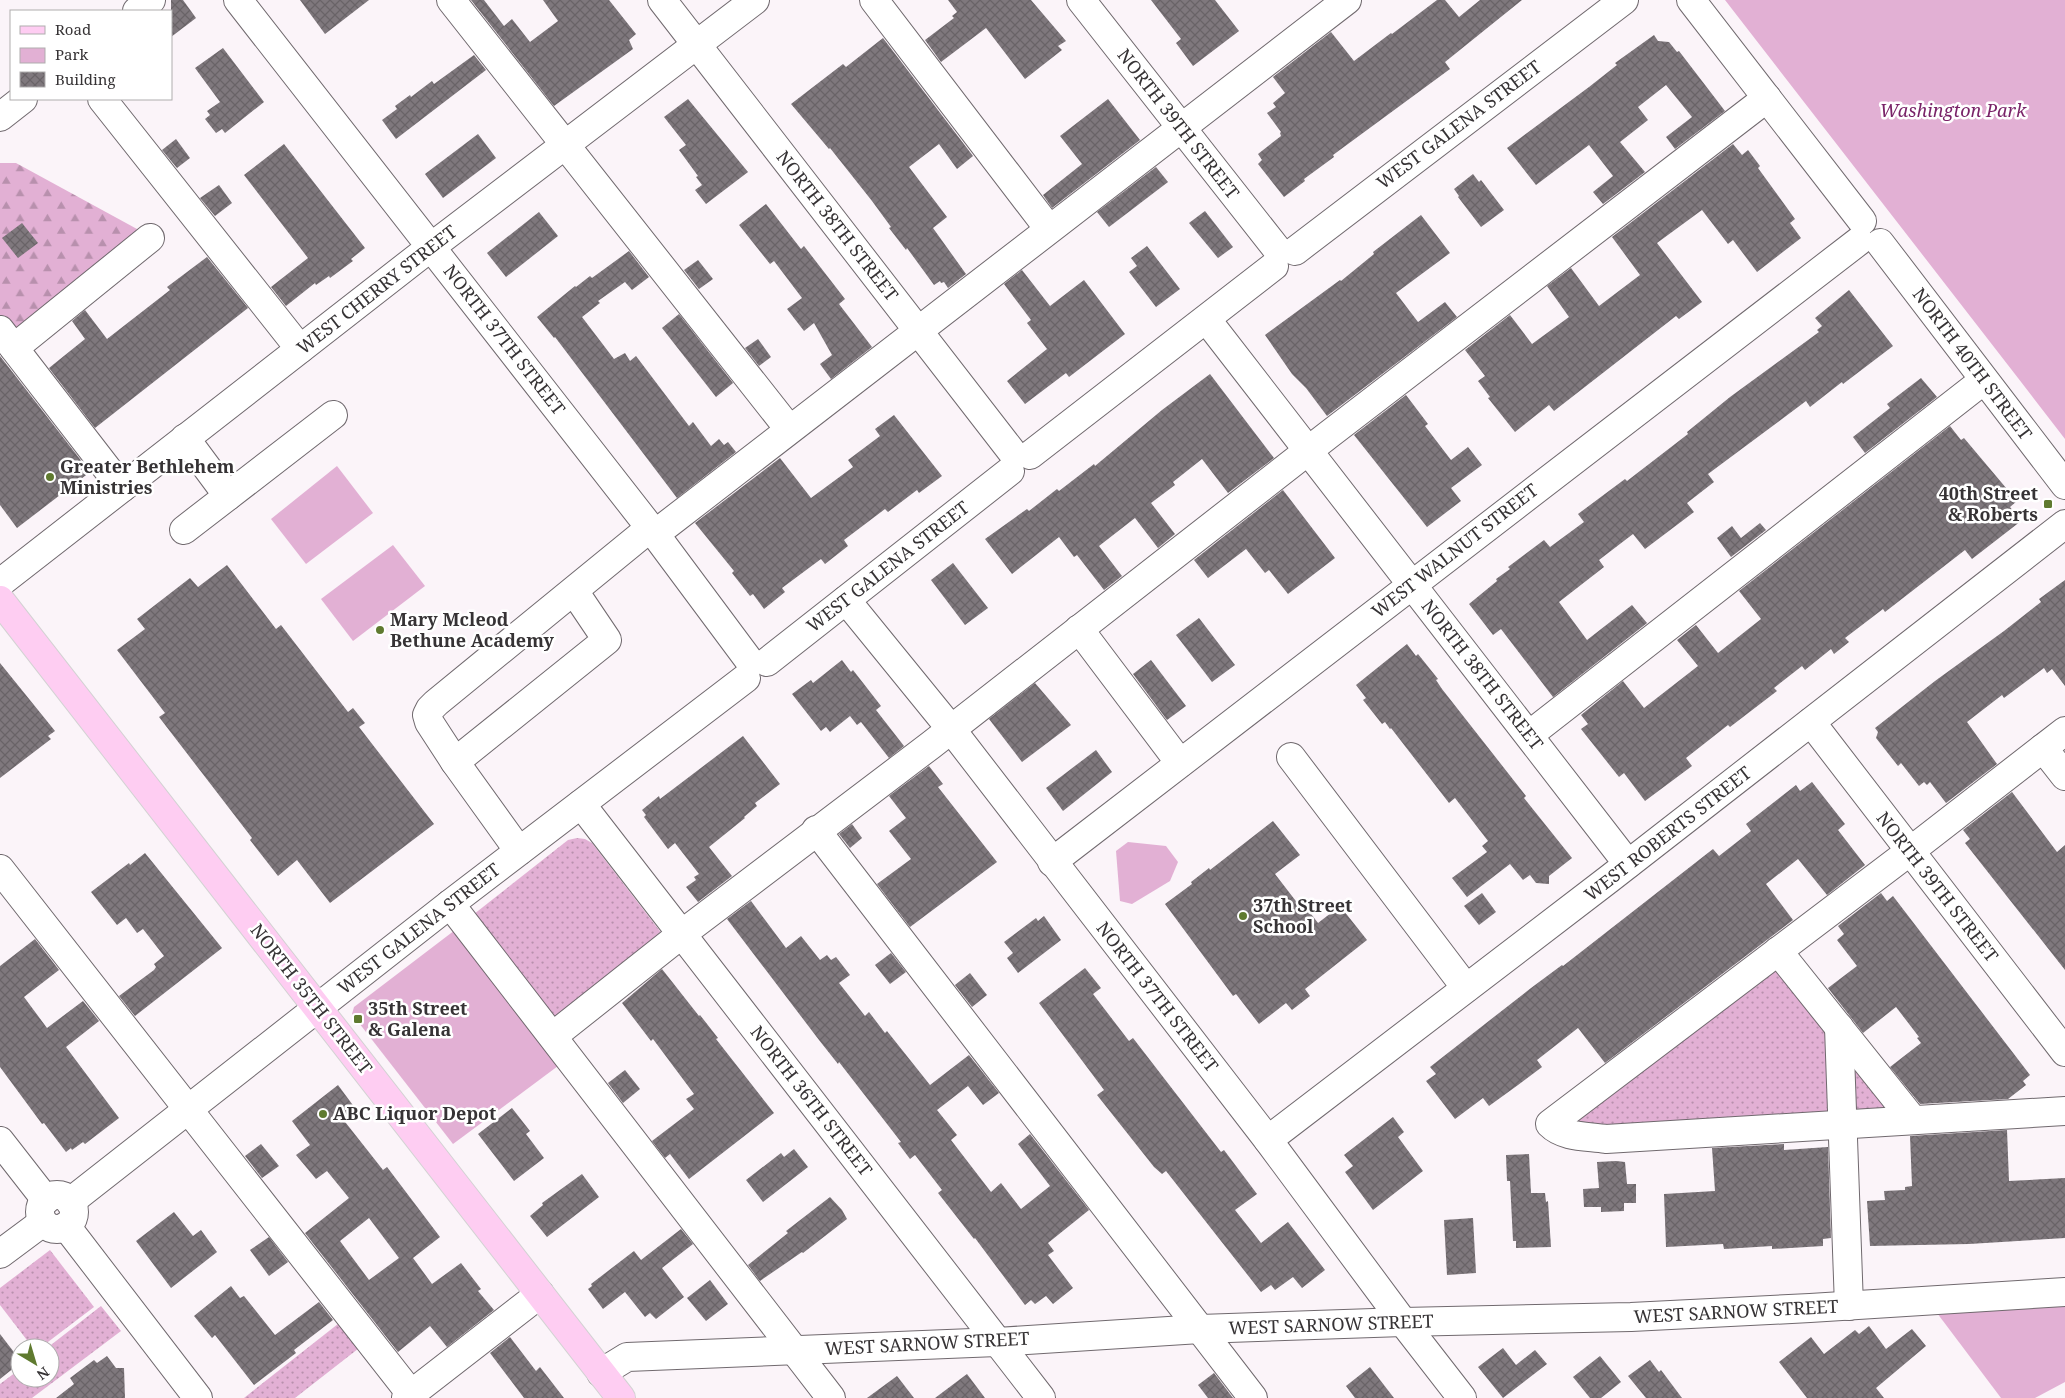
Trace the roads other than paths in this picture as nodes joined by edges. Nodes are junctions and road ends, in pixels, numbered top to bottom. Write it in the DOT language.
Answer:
graph roads {
  1 [pos="151,0"];
  2 [pos="238,0"];
  3 [pos="450,0"];
  4 [pos="662,0"];
  5 [pos="755,0"];
  6 [pos="874,0"];
  7 [pos="1081,0"];
  8 [pos="1347,0"];
  9 [pos="1624,0"];
  10 [pos="1691,0"];
  11 [pos="138,10"];
  12 [pos="697,45"];
  13 [pos="1766,98"];
  14 [pos="22,100"];
  15 [pos="103,100"];
  16 [pos="0,116"];
  17 [pos="1182,128"];
  18 [pos="565,145"];
  19 [pos="1049,229"];
  20 [pos="1867,235"];
  21 [pos="150,238"];
  22 [pos="431,247"];
  23 [pos="1282,255"];
  24 [pos="1207,320"];
  25 [pos="918,330"];
  26 [pos="7,339"];
  27 [pos="300,349"];
  28 [pos="1984,380"];
  29 [pos="334,415"];
  30 [pos="789,429"];
  31 [pos="185,438"];
  32 [pos="1309,450"];
  33 [pos="1017,459"];
  34 [pos="2065,485"];
  35 [pos="122,488"];
  36 [pos="228,496"];
  37 [pos="2065,524"];
  38 [pos="184,530"];
  39 [pos="652,531"];
  40 [pos="0,583"];
  41 [pos="1412,585"];
  42 [pos="574,591"];
  43 [pos="0,600"];
  44 [pos="846,600"];
  45 [pos="1079,629"];
  46 [pos="754,666"];
  47 [pos="1811,722"];
  48 [pos="951,730"];
  49 [pos="2065,731"];
  50 [pos="1529,736"];
  51 [pos="2043,748"];
  52 [pos="1292,757"];
  53 [pos="454,762"];
  54 [pos="1180,763"];
  55 [pos="2065,776"];
  56 [pos="581,804"];
  57 [pos="816,830"];
  58 [pos="520,851"];
  59 [pos="1909,852"];
  60 [pos="1052,862"];
  61 [pos="1628,864"];
  62 [pos="0,869"];
  63 [pos="450,904"];
  64 [pos="682,933"];
  65 [pos="1778,951"];
  66 [pos="1466,988"];
  67 [pos="318,1007"];
  68 [pos="1838,1027"];
  69 [pos="554,1036"];
  70 [pos="2065,1052"];
  71 [pos="188,1109"];
  72 [pos="2065,1111"];
  73 [pos="1913,1120"];
  74 [pos="1842,1124"];
  75 [pos="1268,1140"];
  76 [pos="0,1141"];
  77 [pos="56,1212"];
  78 [pos="0,1254"];
  79 [pos="2065,1292"];
  80 [pos="540,1294"];
  81 [pos="1849,1306"];
  82 [pos="1402,1322"];
  83 [pos="1200,1329"];
  84 [pos="997,1342"];
  85 [pos="793,1350"];
  86 [pos="602,1373"];
  87 [pos="409,1396"];
  88 [pos="198,1398"];
  89 [pos="621,1398"];
  90 [pos="831,1398"];
  91 [pos="1041,1398"];
  92 [pos="1254,1398"];
  93 [pos="1462,1398"];
  1 -- 11 [label="street"];
  2 -- 22 [label="street, NORTH 37TH STREET"];
  3 -- 18 [label="street"];
  4 -- 12 [label="street, NORTH 38TH STREET"];
  5 -- 12 [label="street, WEST CHERRY STREET"];
  6 -- 19 [label="street"];
  7 -- 17 [label="street, NORTH 39TH STREET"];
  8 -- 17 [label="street"];
  9 -- 23 [label="street, WEST GALENA STREET"];
  10 -- 13 [label="street, NORTH 40TH STREET"];
  12 -- 18 [label="street, WEST CHERRY STREET"];
  12 -- 25 [label="street, NORTH 38TH STREET"];
  13 -- 20 [label="street, NORTH 40TH STREET"];
  13 -- 32 [label="street"];
  14 -- 16 [label="street"];
  15 -- 27 [label="street"];
  17 -- 19 [label="street"];
  17 -- 23 [label="street, NORTH 39TH STREET"];
  18 -- 22 [label="street, WEST CHERRY STREET"];
  18 -- 30 [label="street"];
  19 -- 25 [label="street"];
  20 -- 28 [label="street, NORTH 40TH STREET"];
  20 -- 41 [label="street, WEST WALNUT STREET"];
  21 -- 26 [label="street"];
  22 -- 27 [label="street, WEST CHERRY STREET"];
  22 -- 39 [label="street, NORTH 37TH STREET"];
  23 -- 24 [label="street, WEST GALENA STREET"];
  24 -- 32 [label="street, NORTH 38TH STREET"];
  24 -- 33 [label="street, WEST GALENA STREET"];
  25 -- 30 [label="street"];
  25 -- 33 [label="street, NORTH 38TH STREET"];
  26 -- 35 [label="street"];
  27 -- 31 [label="street, WEST CHERRY STREET"];
  28 -- 34 [label="street, NORTH 40TH STREET"];
  28 -- 50 [label="street"];
  29 -- 36 [label="street"];
  30 -- 39 [label="street"];
  31 -- 35 [label="street, WEST CHERRY STREET"];
  31 -- 36 [label="street"];
  32 -- 41 [label="street, NORTH 38TH STREET"];
  32 -- 45 [label="street"];
  33 -- 44 [label="street, WEST GALENA STREET"];
  35 -- 40 [label="street, WEST CHERRY STREET"];
  36 -- 38 [label="street"];
  37 -- 47 [label="street, WEST ROBERTS STREET"];
  39 -- 42 [label="street"];
  39 -- 46 [label="street, NORTH 37TH STREET"];
  41 -- 50 [label="street, NORTH 38TH STREET"];
  41 -- 54 [label="street, WEST WALNUT STREET"];
  42 -- 53 [label="street"];
  42 -- 53 [label="street"];
  43 -- 67 [label="main road, NORTH 35TH STREET"];
  44 -- 46 [label="street, WEST GALENA STREET"];
  44 -- 48 [label="street, NORTH 37TH STREET"];
  45 -- 48 [label="street"];
  45 -- 54 [label="street"];
  46 -- 56 [label="street, WEST GALENA STREET"];
  47 -- 59 [label="street, NORTH 39TH STREET"];
  47 -- 61 [label="street, WEST ROBERTS STREET"];
  48 -- 57 [label="street"];
  48 -- 60 [label="street, NORTH 37TH STREET"];
  49 -- 51 [label="street"];
  50 -- 61 [label="street, NORTH 38TH STREET"];
  51 -- 55 [label="street"];
  51 -- 59 [label="street"];
  52 -- 66 [label="street"];
  53 -- 58 [label="street"];
  54 -- 60 [label="street, WEST WALNUT STREET"];
  56 -- 58 [label="street, WEST GALENA STREET"];
  56 -- 64 [label="street, NORTH 36TH STREET"];
  57 -- 64 [label="street"];
  57 -- 83 [label="street"];
  58 -- 63 [label="street, WEST GALENA STREET"];
  59 -- 65 [label="street"];
  59 -- 70 [label="street, NORTH 39TH STREET"];
  60 -- 75 [label="street, NORTH 37TH STREET"];
  61 -- 66 [label="street, WEST ROBERTS STREET"];
  62 -- 71 [label="street"];
  63 -- 67 [label="street, WEST GALENA STREET"];
  63 -- 69 [label="street"];
  64 -- 69 [label="street"];
  64 -- 84 [label="street, NORTH 36TH STREET"];
  65 -- 68 [label="street"];
  65 -- 74 [label="street"];
  66 -- 75 [label="street, WEST ROBERTS STREET"];
  67 -- 71 [label="street, WEST GALENA STREET"];
  67 -- 80 [label="main road, NORTH 35TH STREET"];
  68 -- 73 [label="street"];
  68 -- 74 [label="street"];
  69 -- 85 [label="street"];
  71 -- 77 [label="street, WEST GALENA STREET"];
  71 -- 87 [label="street"];
  72 -- 73 [label="street"];
  73 -- 74 [label="street"];
  74 -- 81 [label="street"];
  75 -- 82 [label="street, NORTH 37TH STREET"];
  76 -- 77 [label="street"];
  77 -- 78 [label="street, WEST GALENA STREET"];
  77 -- 88 [label="street"];
  79 -- 81 [label="street, WEST SARNOW STREET"];
  80 -- 86 [label="main road, NORTH 35TH STREET"];
  80 -- 87 [label="street"];
  81 -- 82 [label="street, WEST SARNOW STREET"];
  82 -- 83 [label="street, WEST SARNOW STREET"];
  82 -- 93 [label="street, NORTH 37TH STREET"];
  83 -- 84 [label="street, WEST SARNOW STREET"];
  83 -- 92 [label="street"];
  84 -- 85 [label="street, WEST SARNOW STREET"];
  84 -- 91 [label="street, NORTH 36TH STREET"];
  85 -- 86 [label="street, WEST SARNOW STREET"];
  85 -- 90 [label="street"];
  86 -- 89 [label="main road, NORTH 35TH STREET"];
}
